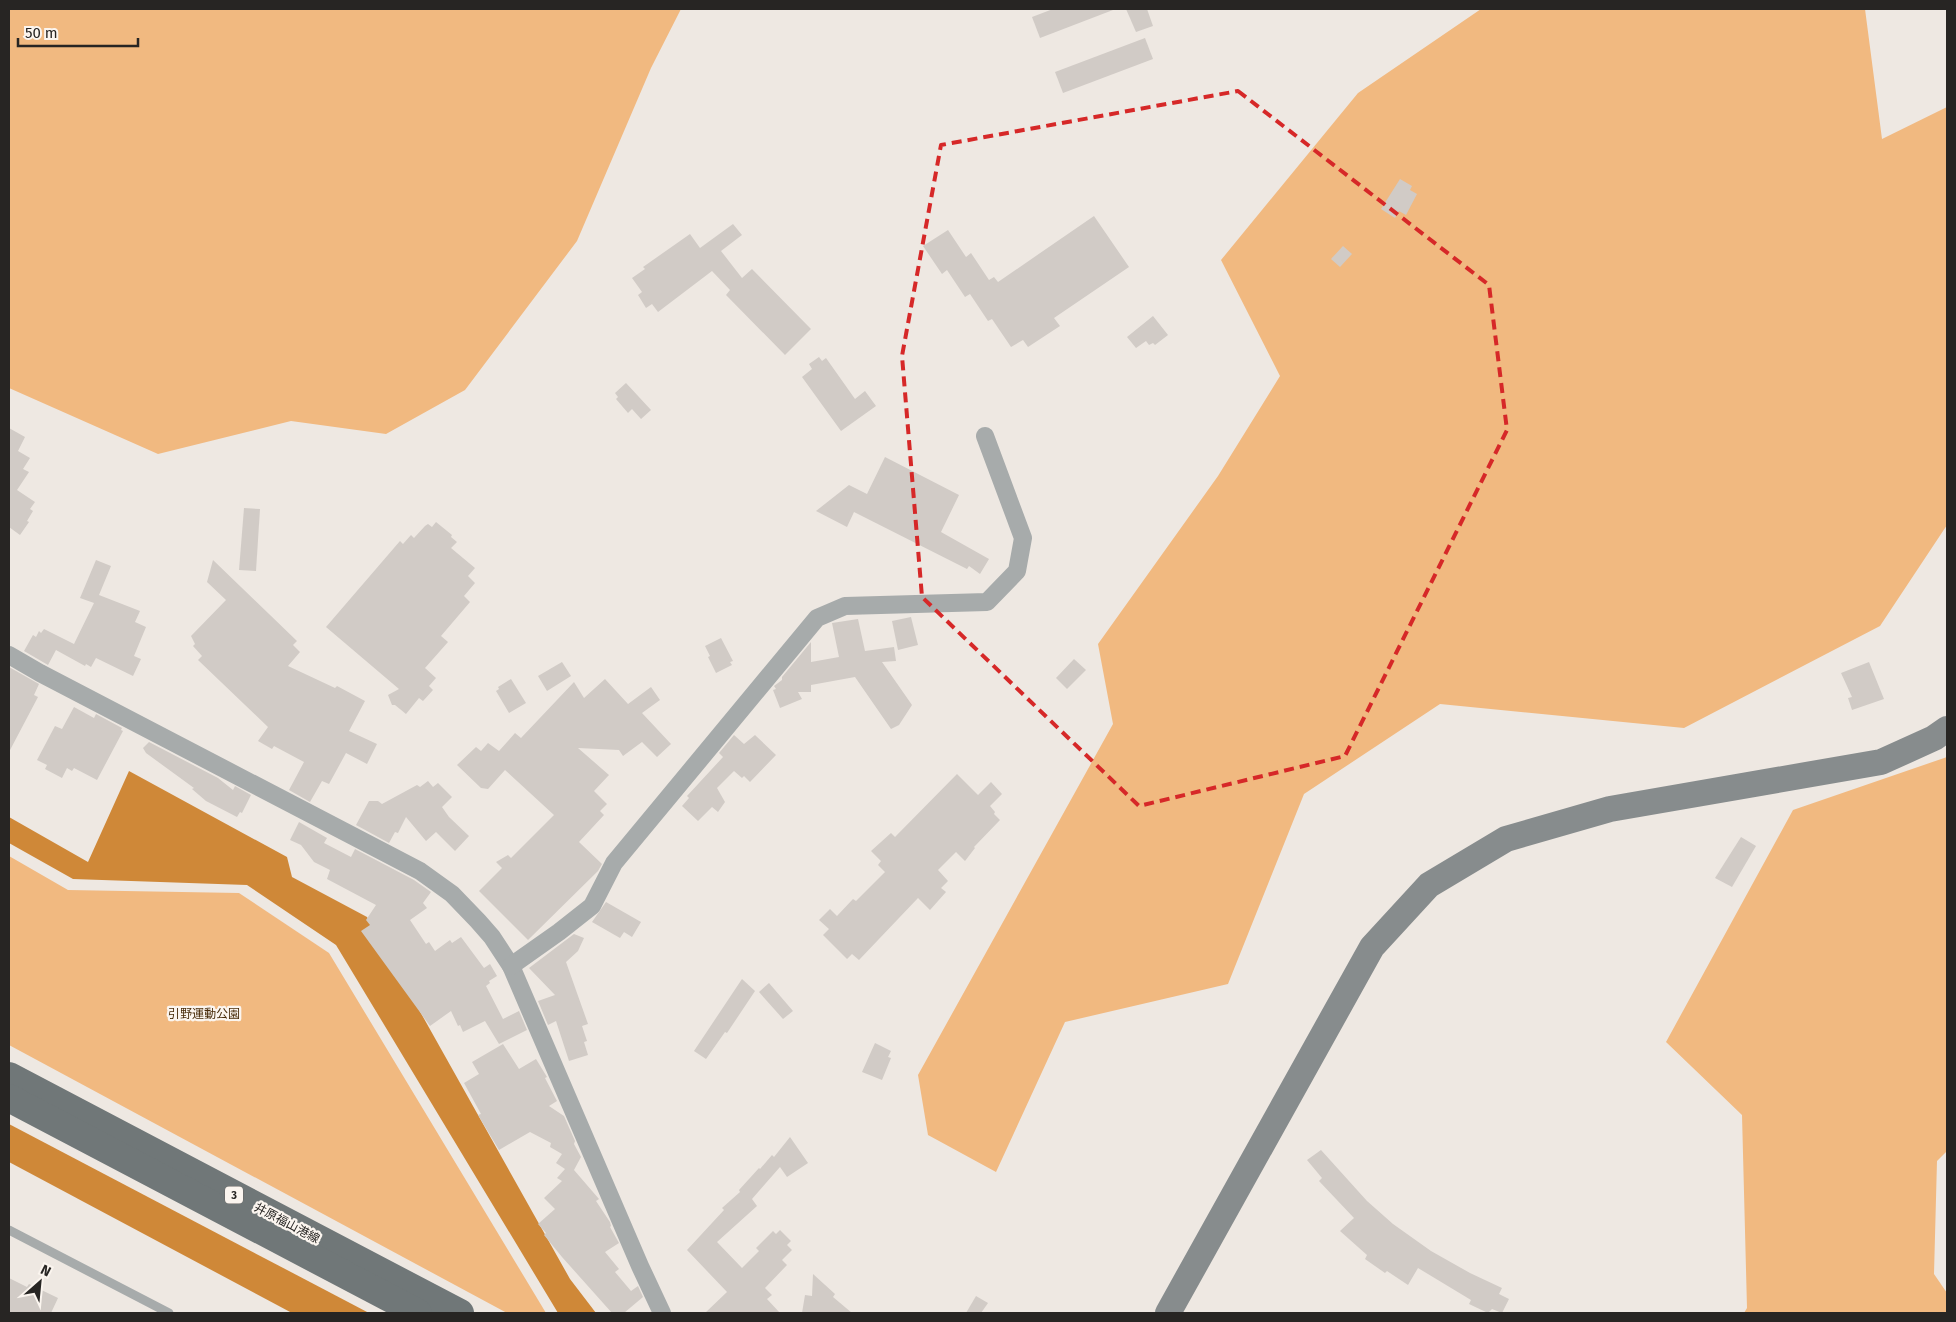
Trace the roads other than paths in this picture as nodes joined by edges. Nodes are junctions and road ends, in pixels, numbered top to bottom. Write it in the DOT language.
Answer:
graph roads {
  1 [pos="984,436"];
  2 [pos="9,655"];
  3 [pos="1947,729"];
  4 [pos="512,966"];
  5 [pos="9,1076"];
  6 [pos="9,1098"];
  7 [pos="9,1230"];
  8 [pos="169,1313"];
  9 [pos="418,1313"];
  10 [pos="460,1313"];
  11 [pos="662,1313"];
  12 [pos="1168,1313"];
  1 -- 4 [label="street"];
  2 -- 4 [label="street"];
  3 -- 12 [label="street"];
  4 -- 11 [label="street"];
  5 -- 10 [label="main road, 井原福山港線 / 3"];
  6 -- 9 [label="main road, 井原福山港線 / 3"];
  7 -- 8 [label="lane"];
}
